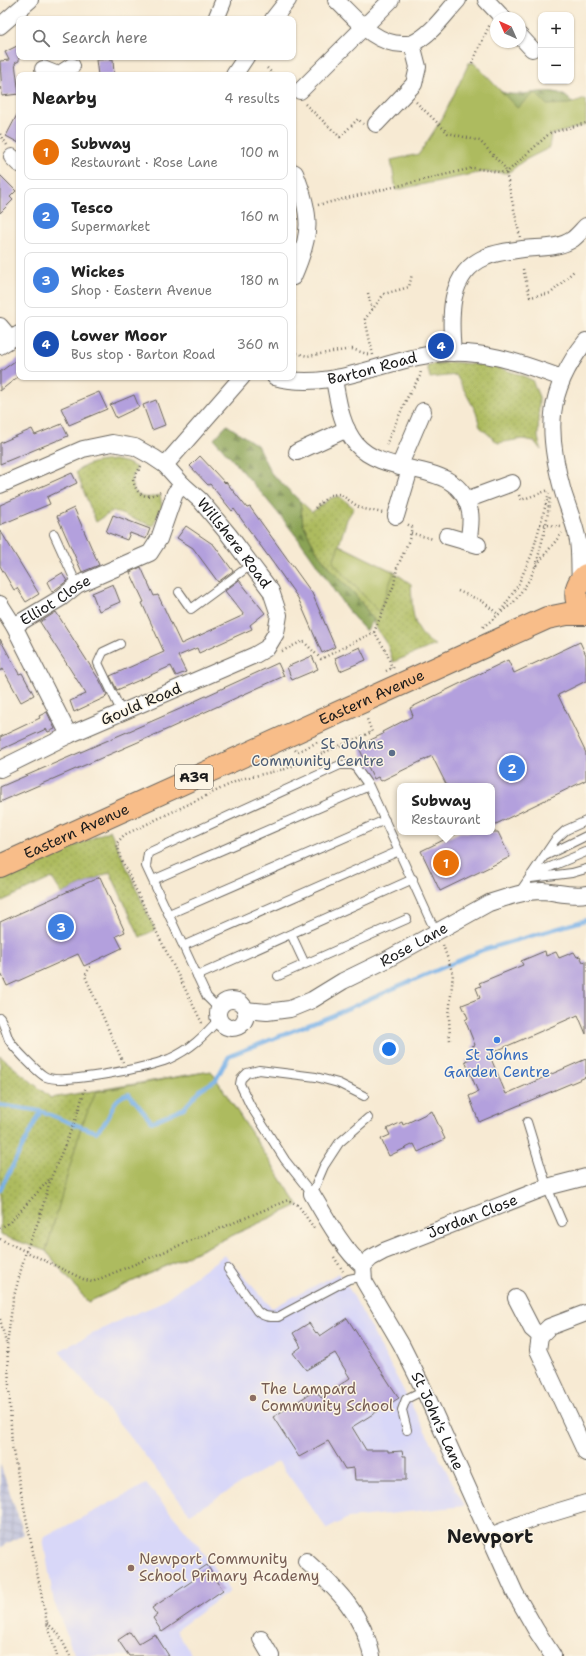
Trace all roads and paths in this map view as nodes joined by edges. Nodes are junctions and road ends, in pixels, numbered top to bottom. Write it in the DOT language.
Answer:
graph roads {
  1 [pos="30,0"];
  2 [pos="288,0"];
  3 [pos="336,0"];
  4 [pos="391,0"];
  5 [pos="458,0"];
  6 [pos="486,0"];
  7 [pos="223,2"];
  8 [pos="498,12"];
  9 [pos="217,16"];
  10 [pos="275,16"];
  11 [pos="490,25"];
  12 [pos="0,26"];
  13 [pos="364,27"];
  14 [pos="526,42"];
  15 [pos="412,44"];
  16 [pos="532,49"];
  17 [pos="243,60"];
  18 [pos="472,63"];
  19 [pos="72,66"];
  20 [pos="267,68"];
  21 [pos="43,69"];
  22 [pos="50,72"];
  23 [pos="63,72"];
  24 [pos="236,72"];
  25 [pos="271,72"];
  26 [pos="406,92"];
  27 [pos="301,96"];
  28 [pos="586,123"];
  29 [pos="376,124"];
  30 [pos="0,134"];
  31 [pos="6,142"];
  32 [pos="506,173"];
  33 [pos="296,179"];
  34 [pos="306,208"];
  35 [pos="586,226"];
  36 [pos="522,249"];
  37 [pos="296,270"];
  38 [pos="523,270"];
  39 [pos="575,270"];
  40 [pos="412,274"];
  41 [pos="368,293"];
  42 [pos="372,310"];
  43 [pos="586,340"];
  44 [pos="296,353"];
  45 [pos="453,353"];
  46 [pos="419,357"];
  47 [pos="562,378"];
  48 [pos="334,379"];
  49 [pos="239,380"];
  50 [pos="293,380"];
  51 [pos="423,410"];
  52 [pos="347,429"];
  53 [pos="386,445"];
  54 [pos="297,452"];
  55 [pos="151,456"];
  56 [pos="165,465"];
  57 [pos="404,468"];
  58 [pos="512,483"];
  59 [pos="0,485"];
  60 [pos="183,485"];
  61 [pos="551,489"];
  62 [pos="161,492"];
  63 [pos="466,500"];
  64 [pos="315,508"];
  65 [pos="396,516"];
  66 [pos="573,521"];
  67 [pos="540,524"];
  68 [pos="546,525"];
  69 [pos="553,526"];
  70 [pos="54,534"];
  71 [pos="447,536"];
  72 [pos="582,549"];
  73 [pos="252,564"];
  74 [pos="535,567"];
  75 [pos="580,584"];
  76 [pos="77,585"];
  77 [pos="458,591"];
  78 [pos="179,592"];
  79 [pos="0,604"];
  80 [pos="586,614"];
  81 [pos="499,615"];
  82 [pos="547,618"];
  83 [pos="14,626"];
  84 [pos="374,632"];
  85 [pos="120,644"];
  86 [pos="267,648"];
  87 [pos="392,668"];
  88 [pos="122,713"];
  89 [pos="69,735"];
  90 [pos="0,769"];
  91 [pos="369,786"];
  92 [pos="384,820"];
  93 [pos="586,821"];
  94 [pos="586,836"];
  95 [pos="399,851"];
  96 [pos="586,852"];
  97 [pos="544,856"];
  98 [pos="0,866"];
  99 [pos="586,869"];
  100 [pos="529,877"];
  101 [pos="413,879"];
  102 [pos="153,880"];
  103 [pos="518,893"];
  104 [pos="586,894"];
  105 [pos="168,914"];
  106 [pos="407,919"];
  107 [pos="437,931"];
  108 [pos="291,934"];
  109 [pos="183,946"];
  110 [pos="447,957"];
  111 [pos="90,963"];
  112 [pos="305,964"];
  113 [pos="197,976"];
  114 [pos="278,976"];
  115 [pos="245,1010"];
  116 [pos="219,1014"];
  117 [pos="0,1018"];
  118 [pos="450,1042"];
  119 [pos="126,1070"];
  120 [pos="89,1076"];
  121 [pos="364,1096"];
  122 [pos="368,1118"];
  123 [pos="527,1122"];
  124 [pos="586,1177"];
  125 [pos="51,1178"];
  126 [pos="547,1187"];
  127 [pos="312,1194"];
  128 [pos="288,1200"];
  129 [pos="562,1222"];
  130 [pos="0,1228"];
  131 [pos="0,1239"];
  132 [pos="26,1251"];
  133 [pos="228,1269"];
  134 [pos="364,1271"];
  135 [pos="516,1298"];
  136 [pos="586,1313"];
  137 [pos="0,1319"];
  138 [pos="540,1336"];
  139 [pos="7,1345"];
  140 [pos="424,1390"];
  141 [pos="407,1430"];
  142 [pos="586,1454"];
  143 [pos="586,1503"];
  144 [pos="490,1536"];
  145 [pos="306,1561"];
  146 [pos="47,1623"];
  147 [pos="261,1639"];
  148 [pos="57,1656"];
  149 [pos="70,1656"];
  150 [pos="271,1656"];
  151 [pos="372,1656"];
  152 [pos="553,1656"];
  1 -- 12 [label="street"];
  2 -- 10 [label="street"];
  3 -- 13 [label="street"];
  4 -- 13 [label="street"];
  5 -- 15 [label="street"];
  6 -- 8 [label="street"];
  7 -- 9 [label="street"];
  11 -- 18 [label="path"];
  13 -- 15 [label="street"];
  13 -- 27 [label="street"];
  14 -- 16 [label="street"];
  15 -- 26 [label="street"];
  17 -- 24 [label="street"];
  19 -- 23 [label="street"];
  20 -- 25 [label="path"];
  21 -- 22 [label="street"];
  26 -- 29 [label="street"];
  26 -- 32 [label="path"];
  27 -- 29 [label="path"];
  28 -- 32 [label="path"];
  30 -- 31 [label="path"];
  32 -- 34 [label="path"];
  32 -- 36 [label="path"];
  33 -- 34 [label="street"];
  34 -- 37 [label="street"];
  35 -- 36 [label="street"];
  36 -- 45 [label="street"];
  38 -- 39 [label="path"];
  40 -- 42 [label="path"];
  41 -- 42 [label="path"];
  42 -- 44 [label="path"];
  43 -- 47 [label="street"];
  45 -- 46 [label="street, Barton Road"];
  45 -- 47 [label="street, Barton Road"];
  46 -- 48 [label="street, Barton Road"];
  46 -- 53 [label="path"];
  47 -- 66 [label="street"];
  48 -- 50 [label="street, Barton Road"];
  48 -- 52 [label="street"];
  49 -- 56 [label="street"];
  51 -- 57 [label="street"];
  52 -- 54 [label="street"];
  52 -- 57 [label="street"];
  55 -- 56 [label="street, Willshere Road"];
  55 -- 59 [label="street, Willshere Road"];
  55 -- 62 [label="path"];
  56 -- 60 [label="street, Willshere Road"];
  57 -- 63 [label="street"];
  57 -- 65 [label="street"];
  58 -- 61 [label="path"];
  58 -- 63 [label="street"];
  60 -- 73 [label="street, Willshere Road"];
  60 -- 76 [label="street, Elliot Close"];
  61 -- 67 [label="path"];
  61 -- 68 [label="path"];
  63 -- 71 [label="street"];
  64 -- 65 [label="path"];
  65 -- 84 [label="path"];
  66 -- 72 [label="street"];
  66 -- 74 [label="path"];
  67 -- 68 [label="path"];
  67 -- 81 [label="path"];
  68 -- 69 [label="path"];
  68 -- 74 [label="path"];
  70 -- 76 [label="lane"];
  72 -- 75 [label="street"];
  73 -- 78 [label="lane"];
  73 -- 86 [label="street, Willshere Road"];
  74 -- 81 [label="path"];
  75 -- 80 [label="main road"];
  75 -- 82 [label="main road, Eastern Avenue / A39"];
  76 -- 83 [label="street, Elliot Close"];
  77 -- 81 [label="path"];
  79 -- 83 [label="street"];
  80 -- 82 [label="main road, Eastern Avenue / A39"];
  82 -- 98 [label="main road, Eastern Avenue / A39"];
  83 -- 89 [label="street"];
  84 -- 86 [label="path"];
  84 -- 87 [label="path"];
  85 -- 88 [label="lane"];
  86 -- 88 [label="street, Gould Road"];
  88 -- 89 [label="street, Gould Road"];
  89 -- 90 [label="street, Gould Road"];
  91 -- 92 [label="lane"];
  91 -- 102 [label="lane"];
  91 -- 102 [label="lane"];
  92 -- 95 [label="lane"];
  92 -- 105 [label="lane"];
  93 -- 97 [label="lane"];
  94 -- 97 [label="lane"];
  95 -- 101 [label="lane"];
  95 -- 109 [label="lane"];
  96 -- 100 [label="lane"];
  97 -- 100 [label="lane"];
  99 -- 100 [label="lane"];
  100 -- 103 [label="lane"];
  101 -- 107 [label="lane"];
  101 -- 108 [label="lane"];
  102 -- 105 [label="lane"];
  103 -- 104 [label="street, Rose Lane"];
  103 -- 107 [label="street, Rose Lane"];
  105 -- 109 [label="lane"];
  106 -- 112 [label="lane"];
  107 -- 115 [label="street, Rose Lane"];
  108 -- 112 [label="lane"];
  108 -- 113 [label="lane"];
  109 -- 113 [label="lane"];
  110 -- 118 [label="path"];
  111 -- 119 [label="path"];
  112 -- 114 [label="lane"];
  113 -- 116 [label="lane"];
  115 -- 116 [label="street"];
  115 -- 116 [label="street"];
  116 -- 119 [label="lane"];
  117 -- 120 [label="lane"];
  119 -- 120 [label="lane"];
  120 -- 125 [label="path"];
  121 -- 127 [label="lane"];
  122 -- 127 [label="lane"];
  123 -- 126 [label="lane"];
  124 -- 126 [label="street, Jordan Close"];
  125 -- 130 [label="path"];
  125 -- 132 [label="path"];
  126 -- 129 [label="lane"];
  126 -- 134 [label="street, Jordan Close"];
  127 -- 134 [label="street, St John's Lane"];
  128 -- 132 [label="path"];
  131 -- 132 [label="path"];
  132 -- 139 [label="path"];
  133 -- 134 [label="lane"];
  134 -- 140 [label="street, St John's Lane"];
  135 -- 138 [label="street"];
  136 -- 138 [label="street"];
  137 -- 139 [label="path"];
  138 -- 142 [label="street"];
  139 -- 146 [label="path"];
  140 -- 141 [label="lane"];
  140 -- 144 [label="street, St John's Lane"];
  143 -- 144 [label="street"];
  144 -- 152 [label="street, St John's Lane"];
  145 -- 151 [label="street"];
  146 -- 148 [label="path"];
  146 -- 149 [label="path"];
  147 -- 150 [label="street"];
}
